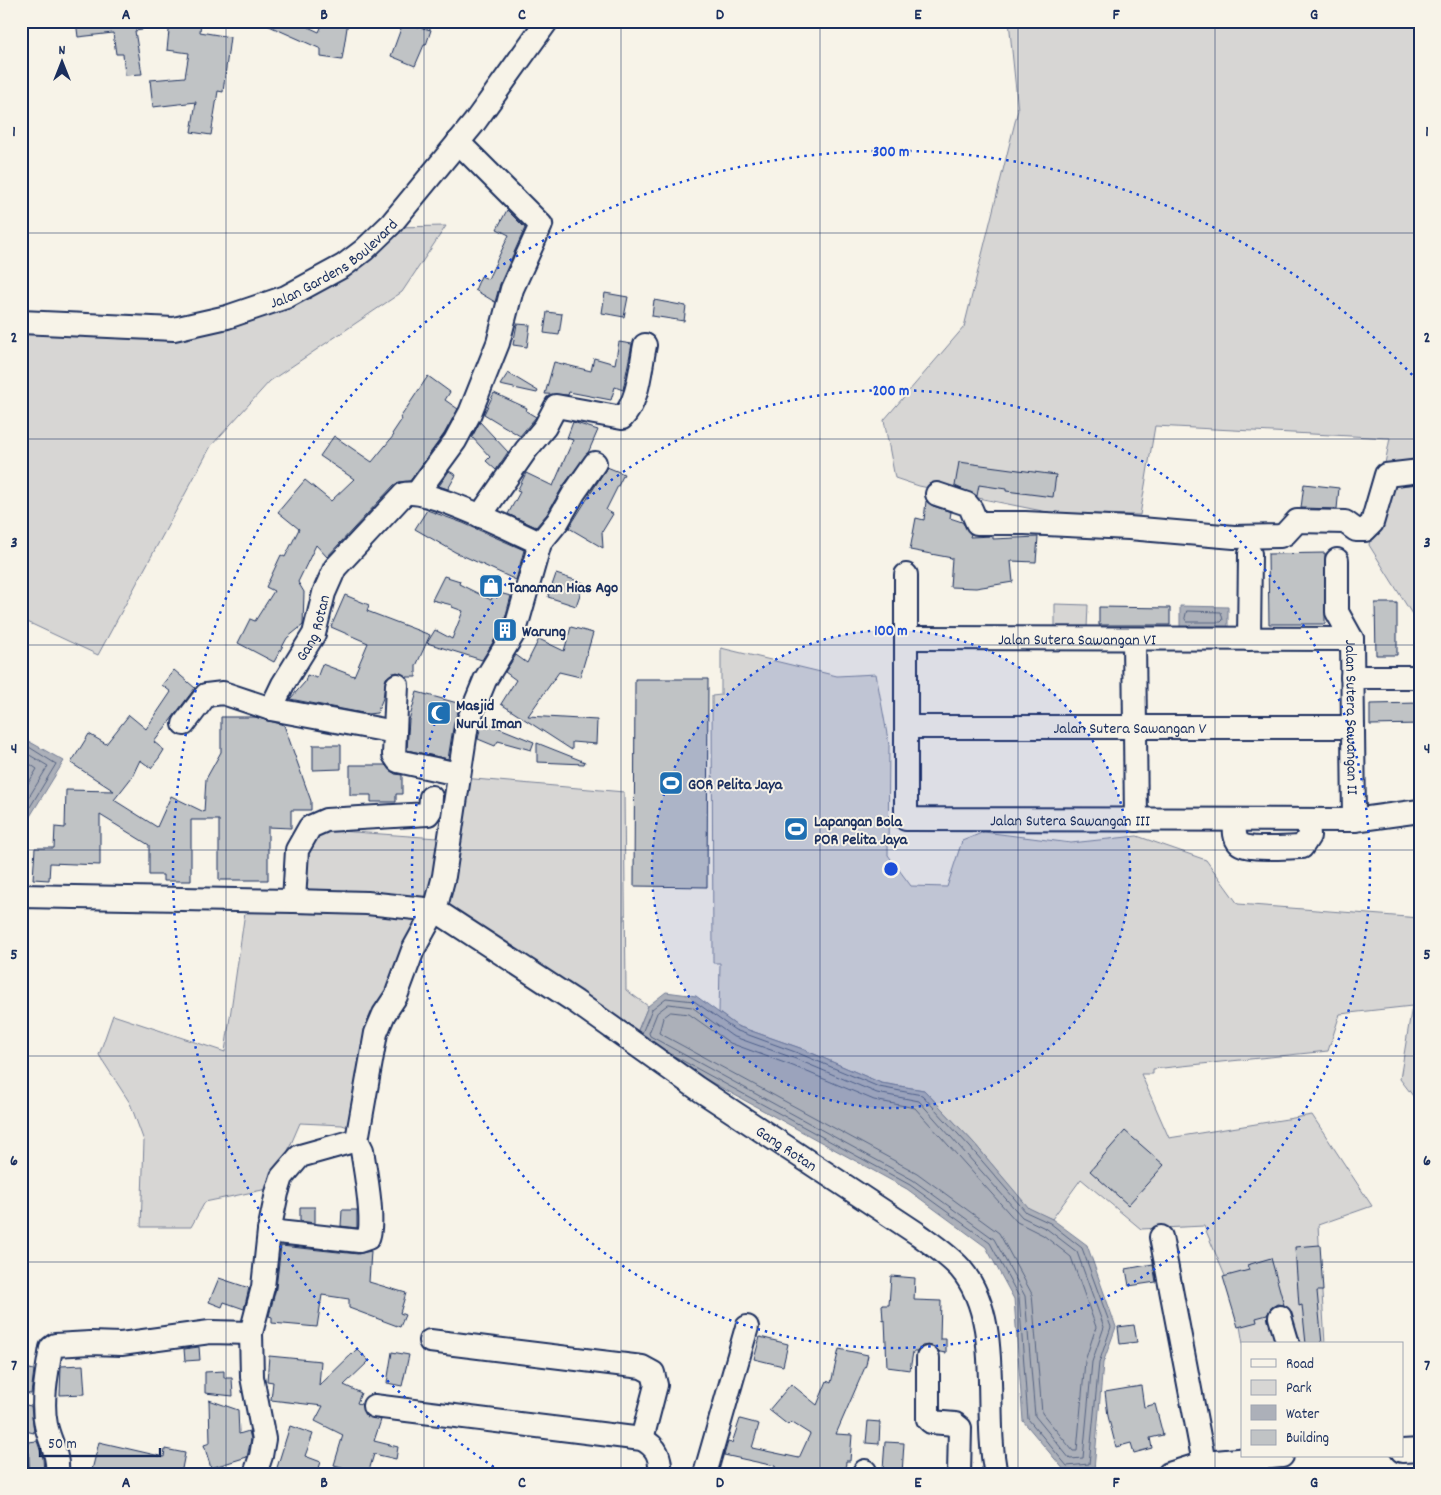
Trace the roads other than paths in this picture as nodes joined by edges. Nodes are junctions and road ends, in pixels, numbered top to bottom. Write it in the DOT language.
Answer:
graph roads {
  1 [pos="547,21"];
  2 [pos="458,142"];
  3 [pos="21,322"];
  4 [pos="645,345"];
  5 [pos="595,463"];
  6 [pos="1420,471"];
  7 [pos="417,493"];
  8 [pos="937,494"];
  9 [pos="480,516"];
  10 [pos="540,543"];
  11 [pos="1250,554"];
  12 [pos="1337,560"];
  13 [pos="906,575"];
  14 [pos="906,638"];
  15 [pos="1134,639"];
  16 [pos="1250,639"];
  17 [pos="1352,639"];
  18 [pos="1352,677"];
  19 [pos="1420,677"];
  20 [pos="397,685"];
  21 [pos="271,709"];
  22 [pos="184,724"];
  23 [pos="906,727"];
  24 [pos="1135,727"];
  25 [pos="1353,727"];
  26 [pos="395,732"];
  27 [pos="458,774"];
  28 [pos="431,797"];
  29 [pos="1420,811"];
  30 [pos="1136,820"];
  31 [pos="1354,820"];
  32 [pos="21,896"];
  33 [pos="294,901"];
  34 [pos="435,910"];
  35 [pos="358,1140"];
  36 [pos="269,1231"];
  37 [pos="1161,1237"];
  38 [pos="1280,1317"];
  39 [pos="747,1327"];
  40 [pos="251,1333"];
  41 [pos="430,1341"];
  42 [pos="1287,1342"];
  43 [pos="928,1358"];
  44 [pos="374,1406"];
  45 [pos="642,1439"];
  46 [pos="1420,1450"];
  47 [pos="1404,1451"];
  48 [pos="1260,1458"];
  49 [pos="1204,1463"];
  50 [pos="664,1473"];
  51 [pos="57,1474"];
  52 [pos="255,1474"];
  53 [pos="705,1474"];
  54 [pos="959,1474"];
  55 [pos="996,1474"];
  56 [pos="1169,1474"];
  1 -- 2 [label="street, Jalan Gardens Boulevard"];
  2 -- 3 [label="street, Jalan Gardens Boulevard"];
  2 -- 7 [label="street"];
  4 -- 9 [label="street"];
  5 -- 10 [label="street"];
  6 -- 8 [label="street"];
  7 -- 9 [label="street"];
  7 -- 21 [label="street, Gang Rotan"];
  9 -- 10 [label="street"];
  10 -- 27 [label="street"];
  11 -- 16 [label="street"];
  12 -- 17 [label="street, Jalan Sutera Sawangan II"];
  13 -- 14 [label="street"];
  14 -- 15 [label="street, Jalan Sutera Sawangan VI"];
  14 -- 23 [label="street"];
  15 -- 16 [label="street, Jalan Sutera Sawangan VI"];
  15 -- 24 [label="street"];
  16 -- 17 [label="street, Jalan Sutera Sawangan VI"];
  17 -- 18 [label="street, Jalan Sutera Sawangan II"];
  18 -- 19 [label="street"];
  18 -- 25 [label="street, Jalan Sutera Sawangan II"];
  20 -- 26 [label="street"];
  21 -- 22 [label="street"];
  21 -- 26 [label="street"];
  23 -- 24 [label="street, Jalan Sutera Sawangan V"];
  23 -- 30 [label="street, Jalan Sutera Sawangan III"];
  24 -- 25 [label="street, Jalan Sutera Sawangan V"];
  24 -- 30 [label="street"];
  25 -- 31 [label="street, Jalan Sutera Sawangan II"];
  26 -- 27 [label="street"];
  27 -- 34 [label="street"];
  28 -- 33 [label="street"];
  29 -- 31 [label="street, Jalan Sutera Sawangan III"];
  30 -- 31 [label="street, Jalan Sutera Sawangan III"];
  32 -- 33 [label="street, Gang Rotan"];
  33 -- 34 [label="street, Gang Rotan"];
  34 -- 35 [label="street"];
  34 -- 55 [label="street, Gang Rotan"];
  35 -- 36 [label="street"];
  35 -- 36 [label="street"];
  36 -- 40 [label="street"];
  37 -- 49 [label="street"];
  38 -- 42 [label="street"];
  39 -- 53 [label="street"];
  40 -- 51 [label="street"];
  40 -- 52 [label="street"];
  41 -- 45 [label="street"];
  43 -- 54 [label="street"];
  44 -- 45 [label="street"];
  45 -- 50 [label="street"];
  46 -- 47 [label="street"];
  48 -- 49 [label="street"];
  49 -- 56 [label="street"];
}
